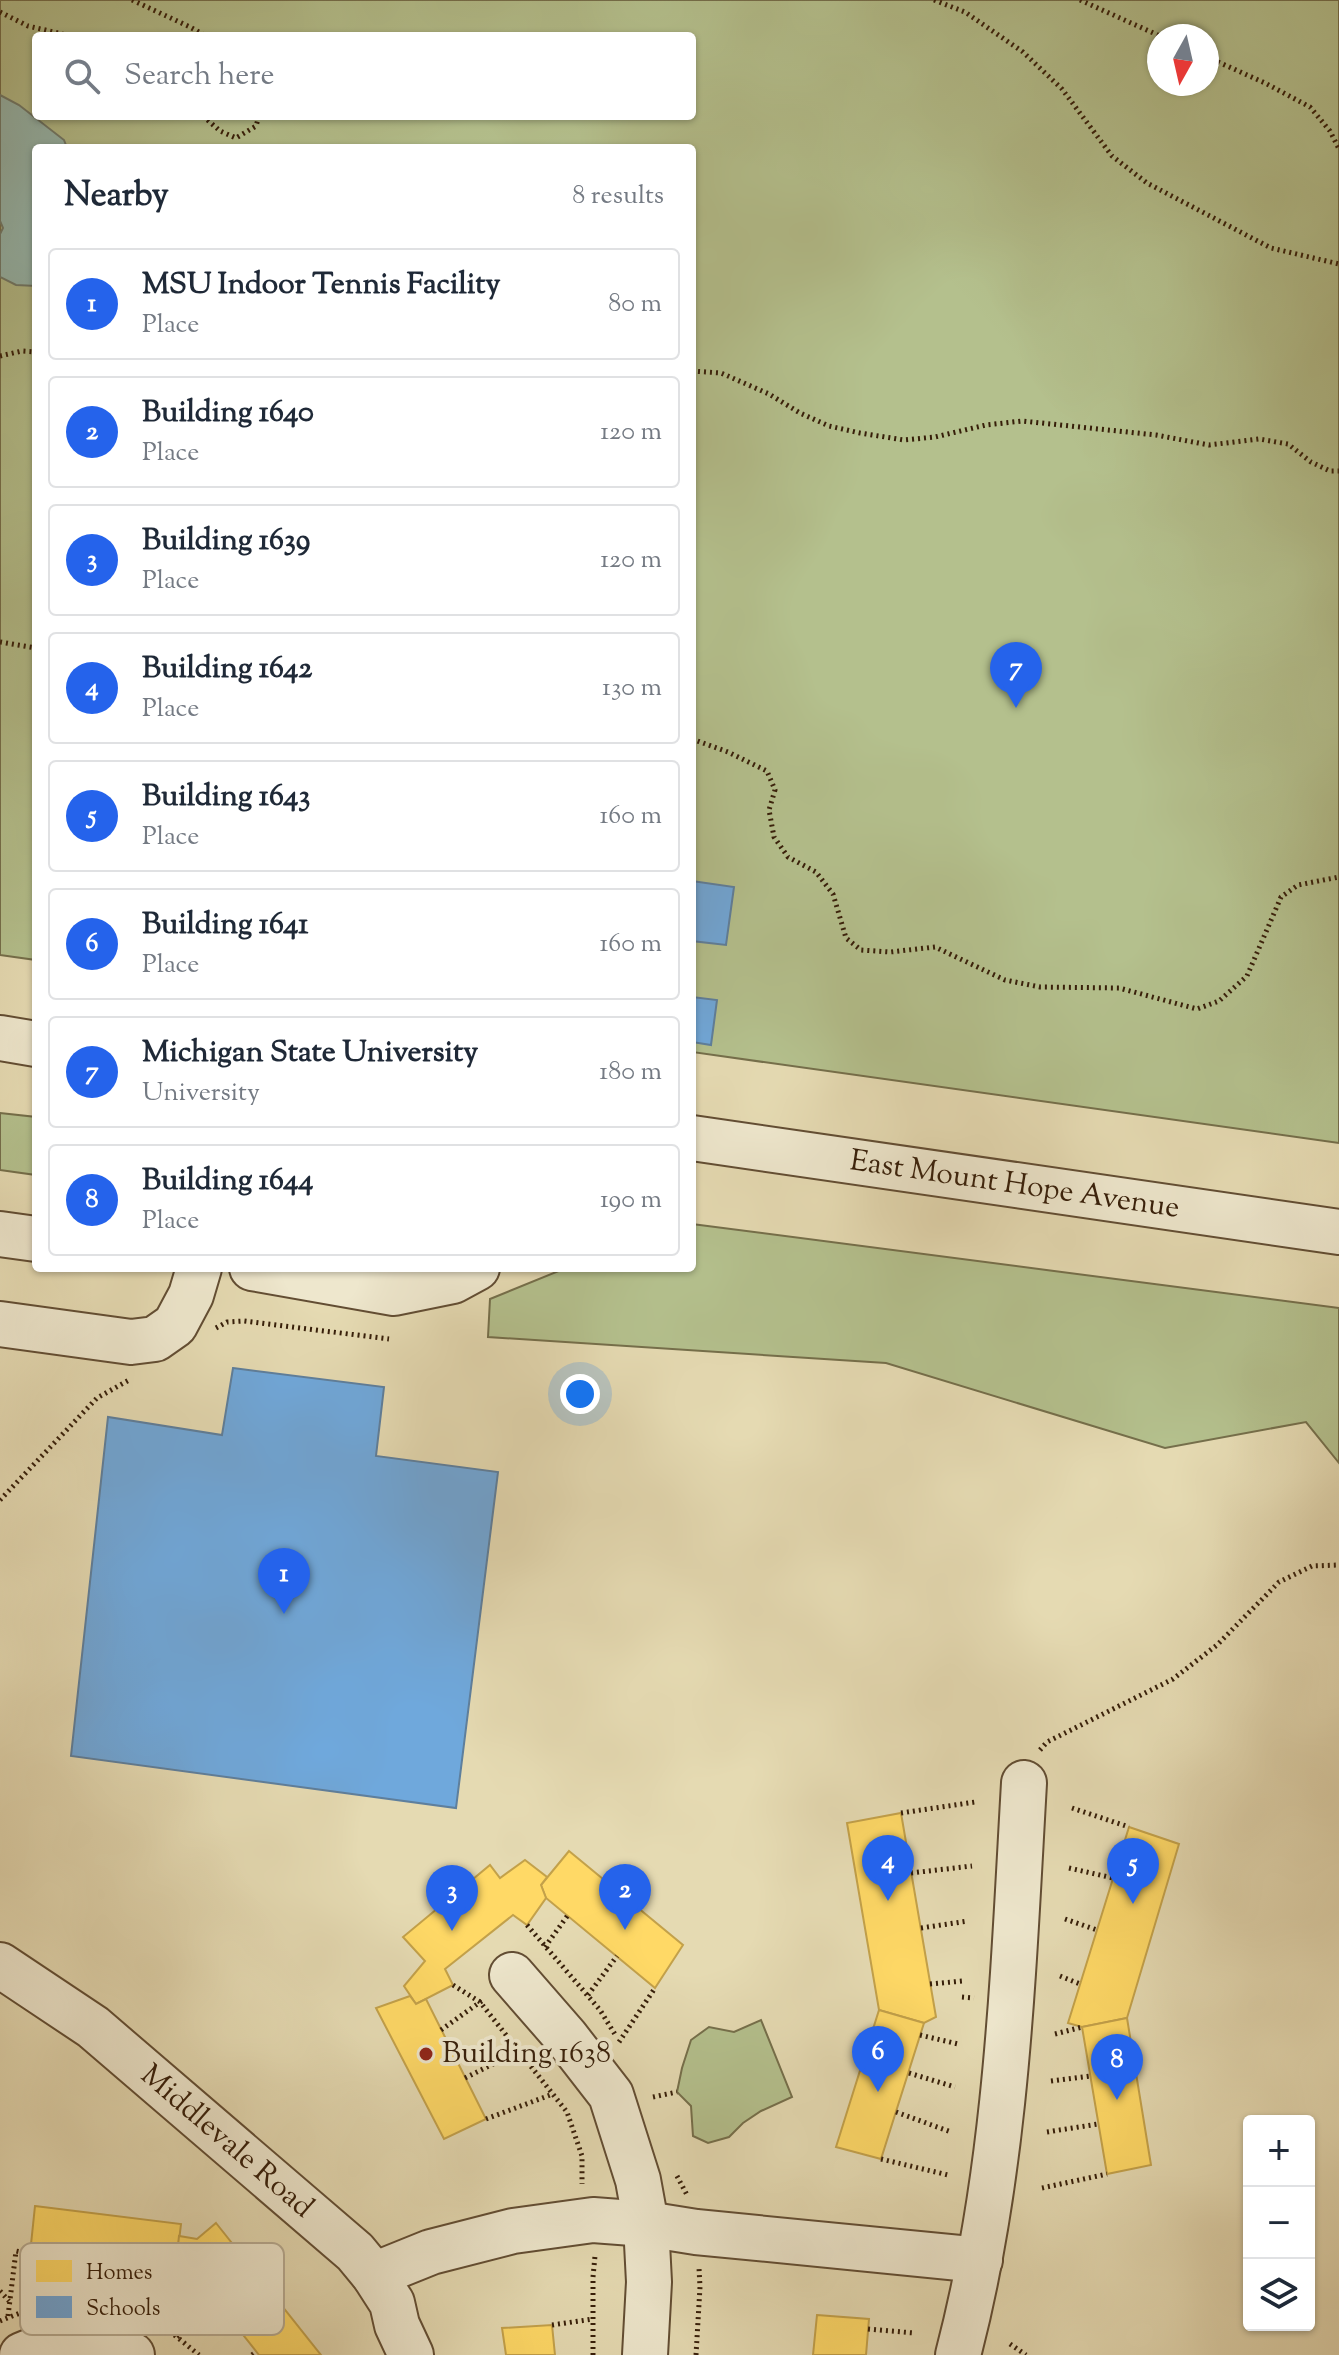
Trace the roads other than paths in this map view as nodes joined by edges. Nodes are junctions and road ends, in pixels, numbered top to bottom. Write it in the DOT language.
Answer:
graph roads {
  1 [pos="0,1038"];
  2 [pos="32,1043"];
  3 [pos="696,1139"];
  4 [pos="1339,1232"];
  5 [pos="0,1234"];
  6 [pos="32,1238"];
  7 [pos="198,1272"];
  8 [pos="275,1272"];
  9 [pos="470,1272"];
  10 [pos="0,1324"];
  11 [pos="1024,1783"];
  12 [pos="0,1965"];
  13 [pos="512,1975"];
  14 [pos="646,2224"];
  15 [pos="980,2260"];
  16 [pos="374,2275"];
  17 [pos="15,2336"];
  18 [pos="132,2355"];
  19 [pos="411,2355"];
  20 [pos="645,2355"];
  21 [pos="958,2355"];
  1 -- 2 [label="street"];
  3 -- 4 [label="street, East Mount Hope Avenue"];
  5 -- 6 [label="street"];
  7 -- 10 [label="street"];
  8 -- 9 [label="street"];
  11 -- 15 [label="street"];
  12 -- 16 [label="street, Middlevale Road"];
  13 -- 14 [label="street"];
  14 -- 15 [label="street"];
  14 -- 16 [label="street"];
  14 -- 20 [label="street"];
  15 -- 21 [label="street"];
  16 -- 19 [label="street, Middlevale Road"];
  17 -- 18 [label="street"];
}
